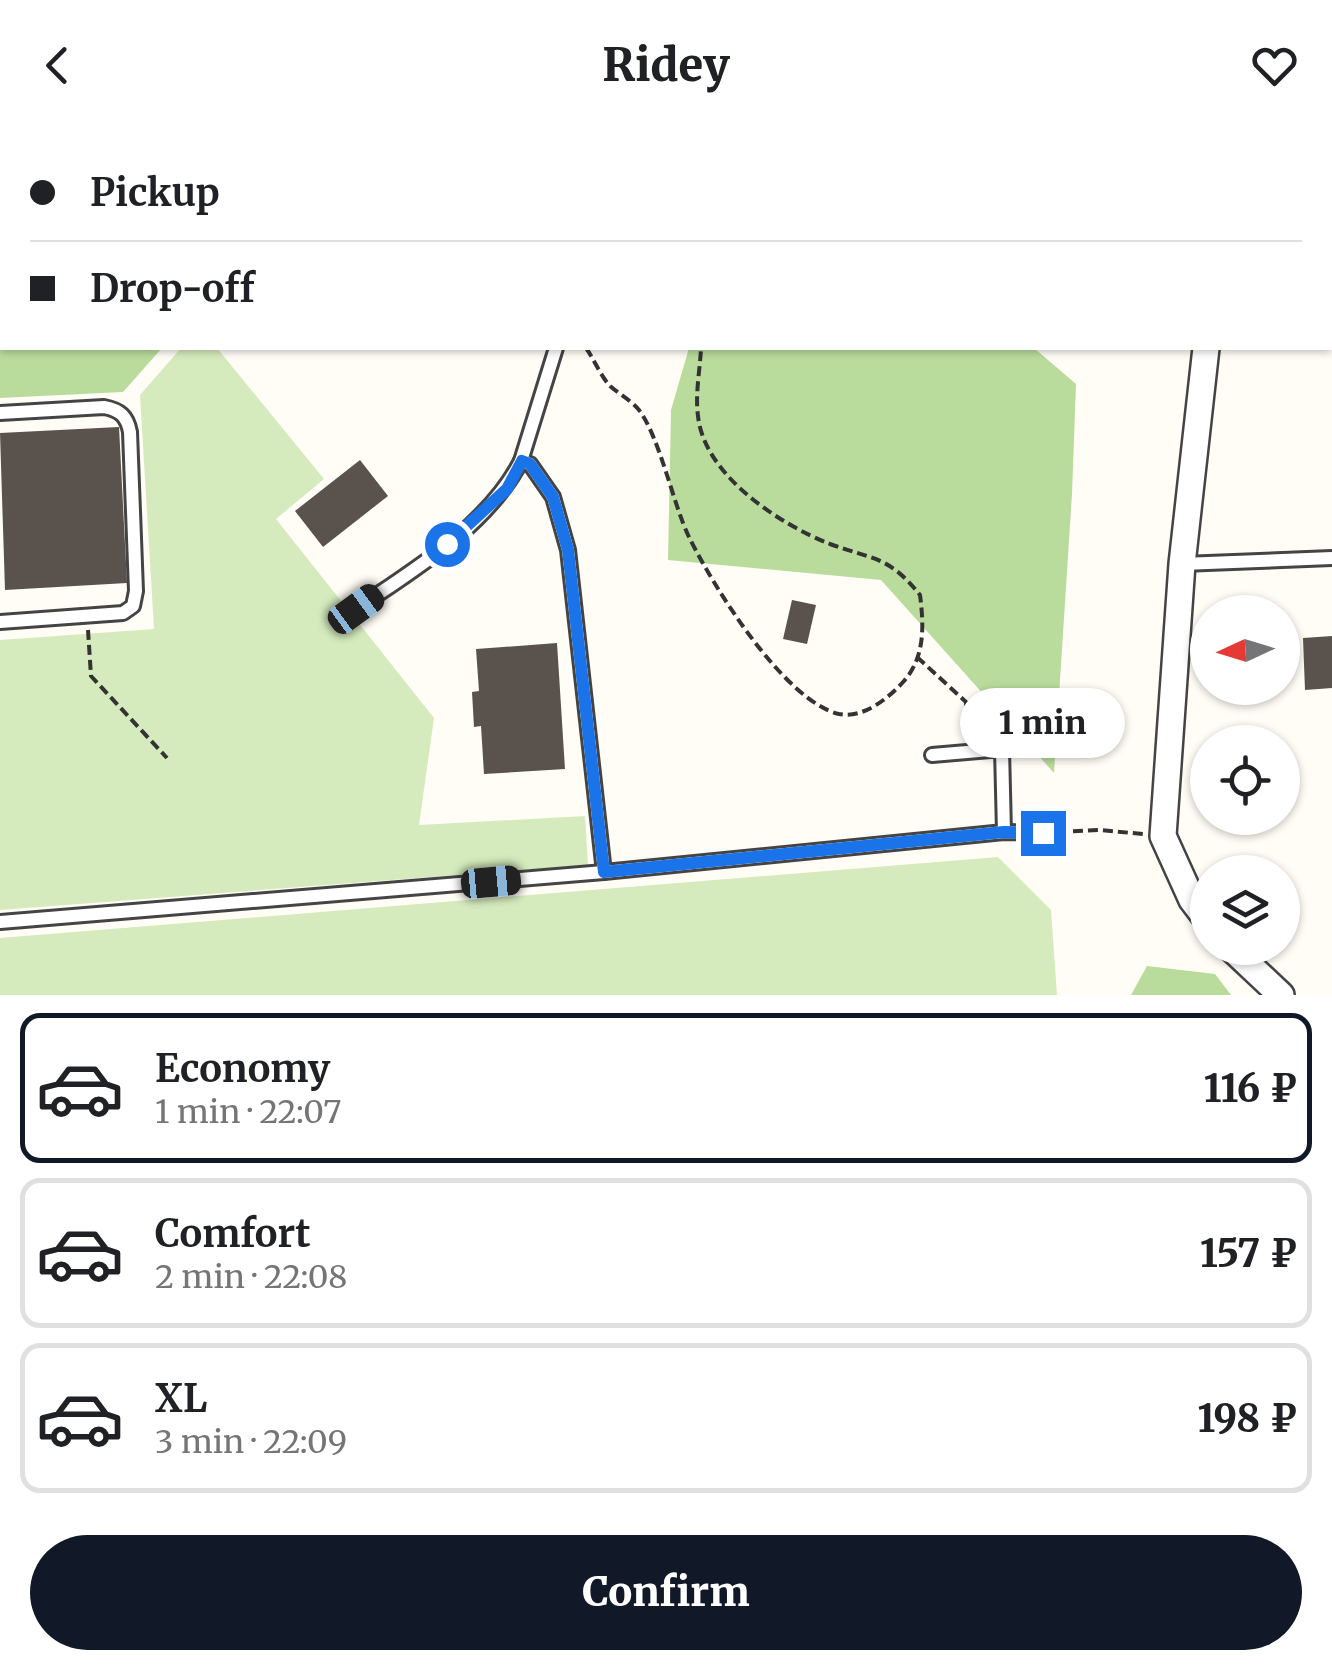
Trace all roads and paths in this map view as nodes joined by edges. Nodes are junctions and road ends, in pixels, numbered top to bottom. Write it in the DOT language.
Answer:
graph roads {
  1 [pos="555,350"];
  2 [pos="587,350"];
  3 [pos="701,350"];
  4 [pos="1206,350"];
  5 [pos="0,412"];
  6 [pos="522,461"];
  7 [pos="1332,558"];
  8 [pos="1182,564"];
  9 [pos="87,616"];
  10 [pos="340,620"];
  11 [pos="0,622"];
  12 [pos="917,657"];
  13 [pos="968,752"];
  14 [pos="932,755"];
  15 [pos="167,758"];
  16 [pos="1004,832"];
  17 [pos="1043,833"];
  18 [pos="1163,836"];
  19 [pos="604,872"];
  20 [pos="1190,896"];
  21 [pos="0,922"];
  22 [pos="1241,965"];
  23 [pos="1248,965"];
  24 [pos="1263,995"];
  25 [pos="1281,995"];
  1 -- 6 [label="lane"];
  2 -- 12 [label="path"];
  3 -- 12 [label="path"];
  4 -- 8 [label="street"];
  5 -- 9 [label="lane"];
  6 -- 10 [label="lane"];
  6 -- 19 [label="lane"];
  7 -- 8 [label="lane"];
  8 -- 18 [label="street"];
  9 -- 11 [label="lane"];
  9 -- 15 [label="path"];
  12 -- 13 [label="path"];
  13 -- 14 [label="lane"];
  13 -- 16 [label="lane"];
  16 -- 17 [label="lane"];
  16 -- 19 [label="lane"];
  17 -- 18 [label="path"];
  18 -- 20 [label="street"];
  19 -- 21 [label="lane"];
  22 -- 24 [label="street"];
  23 -- 25 [label="street"];
}
